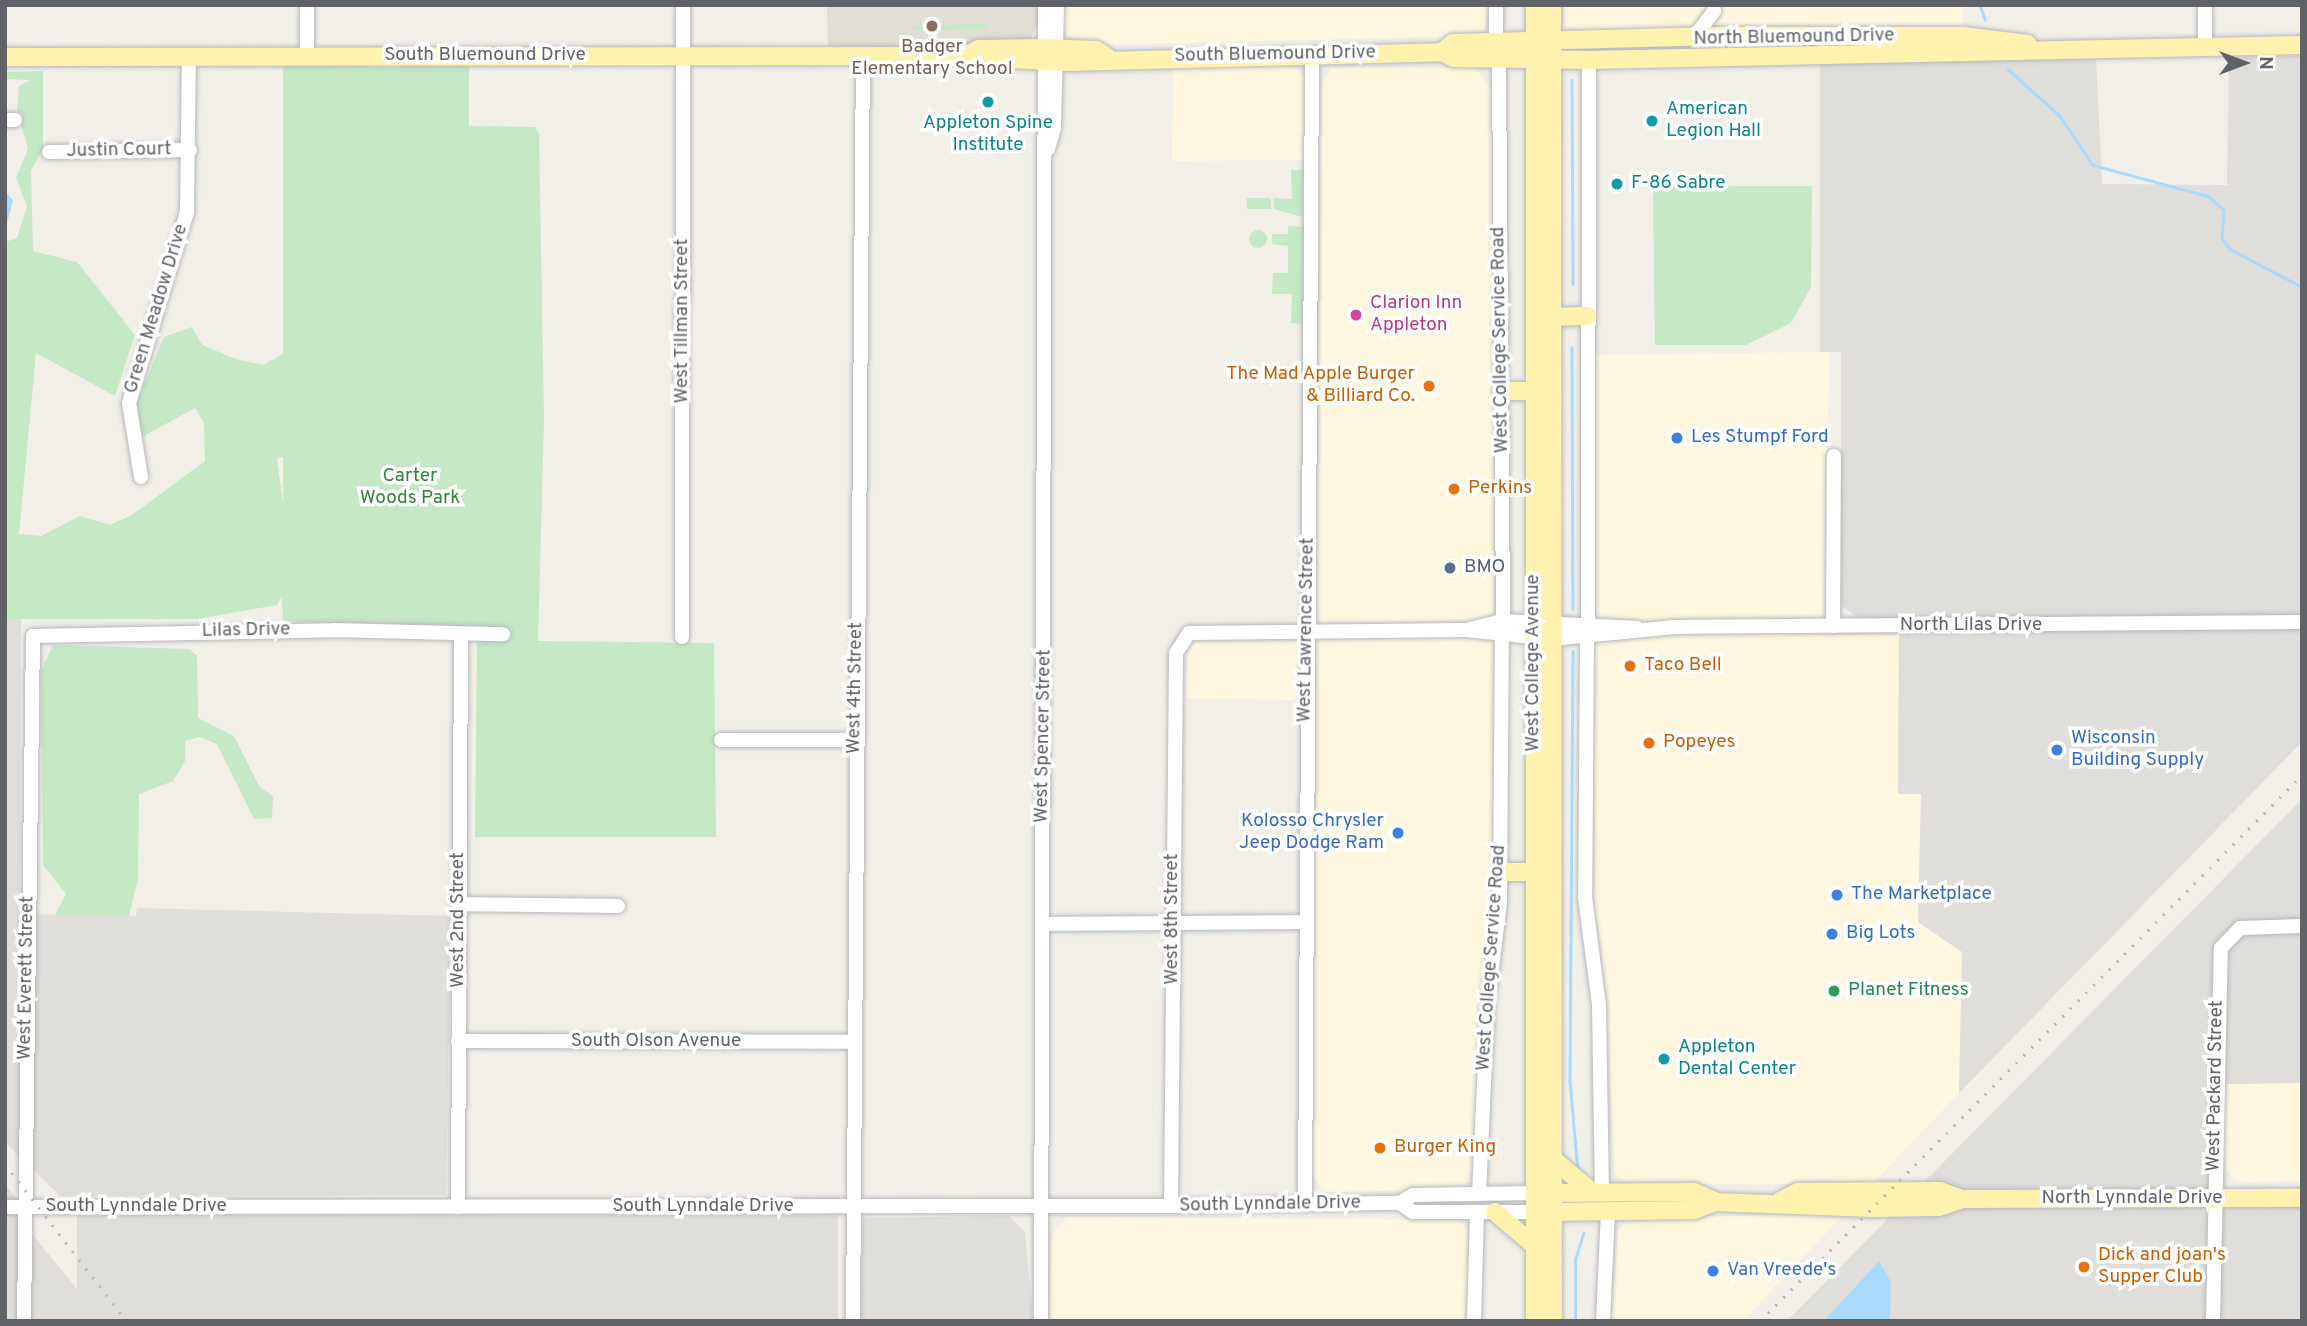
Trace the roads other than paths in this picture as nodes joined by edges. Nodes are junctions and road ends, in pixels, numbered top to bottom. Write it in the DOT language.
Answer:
graph roads {
  1 [pos="307,5"];
  2 [pos="683,5"];
  3 [pos="1045,5"];
  4 [pos="1057,5"];
  5 [pos="1496,5"];
  6 [pos="1535,5"];
  7 [pos="1552,5"];
  8 [pos="2205,5"];
  9 [pos="1714,8"];
  10 [pos="1719,37"];
  11 [pos="1693,39"];
  12 [pos="2302,45"];
  13 [pos="2205,46"];
  14 [pos="2034,47"];
  15 [pos="1497,50"];
  16 [pos="1543,52"];
  17 [pos="1050,55"];
  18 [pos="1312,55"];
  19 [pos="683,56"];
  20 [pos="863,56"];
  21 [pos="5,57"];
  22 [pos="189,57"];
  23 [pos="307,57"];
  24 [pos="1661,59"];
  25 [pos="1589,60"];
  26 [pos="190,150"];
  27 [pos="49,152"];
  28 [pos="1587,316"];
  29 [pos="1553,317"];
  30 [pos="1502,391"];
  31 [pos="1535,391"];
  32 [pos="1834,456"];
  33 [pos="141,477"];
  34 [pos="1503,621"];
  35 [pos="1588,622"];
  36 [pos="2302,622"];
  37 [pos="1833,626"];
  38 [pos="1639,628"];
  39 [pos="1466,629"];
  40 [pos="1543,630"];
  41 [pos="1307,631"];
  42 [pos="461,634"];
  43 [pos="503,634"];
  44 [pos="33,636"];
  45 [pos="682,637"];
  46 [pos="1587,637"];
  47 [pos="1502,638"];
  48 [pos="721,740"];
  49 [pos="855,740"];
  50 [pos="1500,872"];
  51 [pos="1534,872"];
  52 [pos="459,904"];
  53 [pos="618,906"];
  54 [pos="1305,922"];
  55 [pos="1042,924"];
  56 [pos="1174,924"];
  57 [pos="2302,926"];
  58 [pos="458,1041"];
  59 [pos="854,1042"];
  60 [pos="1553,1159"];
  61 [pos="1597,1192"];
  62 [pos="1544,1193"];
  63 [pos="1479,1194"];
  64 [pos="2302,1198"];
  65 [pos="2214,1199"];
  66 [pos="1716,1202"];
  67 [pos="1400,1203"];
  68 [pos="1305,1204"];
  69 [pos="1042,1206"];
  70 [pos="1171,1206"];
  71 [pos="853,1207"];
  72 [pos="5,1208"];
  73 [pos="24,1208"];
  74 [pos="458,1208"];
  75 [pos="1608,1210"];
  76 [pos="1486,1212"];
  77 [pos="1543,1212"];
  78 [pos="1535,1246"];
  79 [pos="24,1321"];
  80 [pos="853,1321"];
  81 [pos="1041,1321"];
  82 [pos="1474,1321"];
  83 [pos="1535,1321"];
  84 [pos="1553,1321"];
  85 [pos="1603,1321"];
  86 [pos="2213,1321"];
  1 -- 23 [label="street"];
  2 -- 19 [label="street, West Tillman Street"];
  3 -- 17 [label="street, West Spencer Street"];
  4 -- 17 [label="street, West Spencer Street"];
  5 -- 15 [label="street, West College Service Road"];
  6 -- 16 [label="main road, West College Avenue"];
  7 -- 16 [label="main road, West College Avenue"];
  8 -- 13 [label="street"];
  9 -- 10 [label="street"];
  9 -- 11 [label="street"];
  10 -- 11 [label="main road, North Bluemound Drive"];
  10 -- 14 [label="main road, North Bluemound Drive"];
  10 -- 24 [label="main road"];
  11 -- 16 [label="main road, North Bluemound Drive"];
  12 -- 13 [label="main road, North Bluemound Drive"];
  13 -- 14 [label="main road, North Bluemound Drive"];
  14 -- 24 [label="main road, North Bluemound Drive"];
  15 -- 16 [label="main road, South Bluemound Drive"];
  15 -- 18 [label="main road, South Bluemound Drive"];
  15 -- 30 [label="street, West College Service Road"];
  16 -- 25 [label="main road, North Bluemound Drive"];
  16 -- 29 [label="main road, West College Avenue"];
  16 -- 31 [label="main road, West College Avenue"];
  17 -- 18 [label="main road, South Bluemound Drive"];
  17 -- 20 [label="main road, South Bluemound Drive"];
  17 -- 55 [label="street, West Spencer Street"];
  18 -- 41 [label="street, West Lawrence Street"];
  19 -- 20 [label="main road, South Bluemound Drive"];
  19 -- 23 [label="main road, South Bluemound Drive"];
  19 -- 45 [label="street, West Tillman Street"];
  20 -- 49 [label="street, West 4th Street"];
  21 -- 22 [label="main road, South Bluemound Drive"];
  22 -- 23 [label="main road, South Bluemound Drive"];
  22 -- 26 [label="street, Green Meadow Drive"];
  24 -- 25 [label="main road, North Bluemound Drive"];
  25 -- 28 [label="street"];
  26 -- 27 [label="street, Justin Court"];
  26 -- 33 [label="street, Green Meadow Drive"];
  28 -- 29 [label="main road"];
  28 -- 35 [label="street"];
  29 -- 40 [label="main road, West College Avenue"];
  30 -- 31 [label="main road"];
  30 -- 34 [label="street, West College Service Road"];
  31 -- 40 [label="main road, West College Avenue"];
  32 -- 37 [label="street"];
  34 -- 39 [label="street"];
  34 -- 40 [label="street"];
  35 -- 38 [label="street, North Lilas Drive"];
  35 -- 40 [label="street, North Lilas Drive"];
  36 -- 37 [label="street, North Lilas Drive"];
  37 -- 38 [label="street, North Lilas Drive"];
  38 -- 46 [label="street, North Lilas Drive"];
  39 -- 41 [label="street"];
  39 -- 47 [label="street"];
  40 -- 46 [label="street, North Lilas Drive"];
  40 -- 47 [label="street"];
  40 -- 51 [label="main road, West College Avenue"];
  40 -- 60 [label="main road, West College Avenue"];
  41 -- 54 [label="street, West Lawrence Street"];
  41 -- 56 [label="street, West 8th Street"];
  42 -- 43 [label="street, Lilas Drive"];
  42 -- 44 [label="street, Lilas Drive"];
  42 -- 52 [label="street, West 2nd Street"];
  44 -- 73 [label="street, West Everett Street"];
  46 -- 61 [label="street"];
  47 -- 50 [label="street, West College Service Road"];
  48 -- 49 [label="street"];
  49 -- 59 [label="street, West 4th Street"];
  50 -- 51 [label="main road"];
  50 -- 63 [label="street, West College Service Road"];
  51 -- 62 [label="main road, West College Avenue"];
  52 -- 53 [label="street"];
  52 -- 58 [label="street, West 2nd Street"];
  54 -- 56 [label="street"];
  54 -- 68 [label="street, West Lawrence Street"];
  55 -- 56 [label="street"];
  55 -- 69 [label="street, West Spencer Street"];
  56 -- 70 [label="street, West 8th Street"];
  57 -- 65 [label="street, West Packard Street"];
  58 -- 59 [label="street, South Olson Avenue"];
  58 -- 74 [label="street, West 2nd Street"];
  59 -- 71 [label="street, West 4th Street"];
  60 -- 61 [label="main road"];
  60 -- 62 [label="main road, West College Avenue"];
  61 -- 62 [label="main road, North Lynndale Drive"];
  61 -- 66 [label="main road, North Lynndale Drive"];
  62 -- 63 [label="street, South Lynndale Drive"];
  62 -- 77 [label="main road, West College Avenue"];
  63 -- 67 [label="street, South Lynndale Drive"];
  64 -- 65 [label="main road, North Lynndale Drive"];
  65 -- 66 [label="main road, North Lynndale Drive"];
  65 -- 86 [label="street, West Packard Street"];
  66 -- 75 [label="main road, North Lynndale Drive"];
  67 -- 68 [label="street, South Lynndale Drive"];
  67 -- 76 [label="street, South Lynndale Drive"];
  68 -- 70 [label="street, South Lynndale Drive"];
  69 -- 70 [label="street, South Lynndale Drive"];
  69 -- 71 [label="street, South Lynndale Drive"];
  69 -- 81 [label="street, West Spencer Street"];
  71 -- 74 [label="street, South Lynndale Drive"];
  71 -- 80 [label="street, West 4th Street"];
  72 -- 73 [label="street, South Lynndale Drive"];
  73 -- 74 [label="street, South Lynndale Drive"];
  73 -- 79 [label="street, West Everett Street"];
  75 -- 77 [label="main road, North Lynndale Drive"];
  75 -- 85 [label="street"];
  76 -- 77 [label="street, South Lynndale Drive"];
  76 -- 78 [label="main road"];
  76 -- 82 [label="street"];
  77 -- 78 [label="main road, West College Avenue"];
  77 -- 84 [label="main road, West College Avenue"];
  78 -- 83 [label="main road, West College Avenue"];
}
